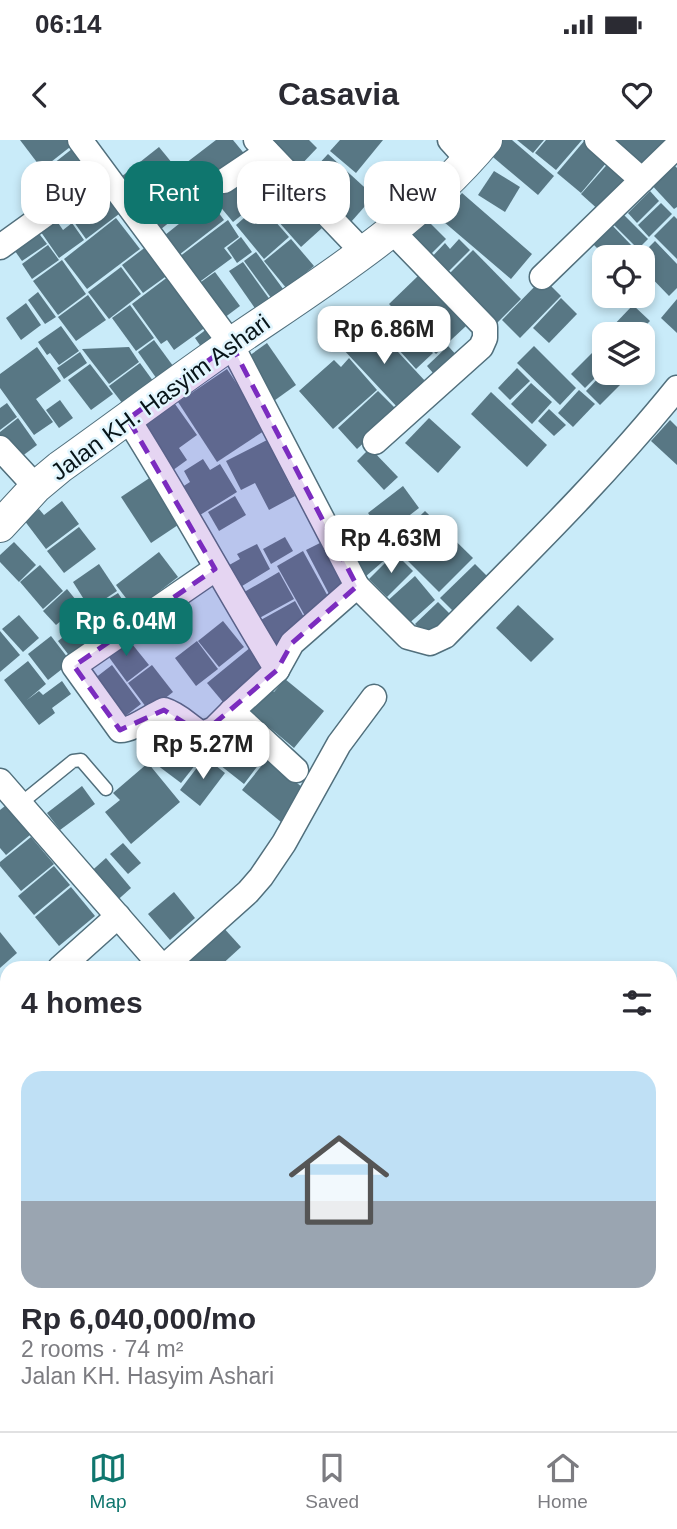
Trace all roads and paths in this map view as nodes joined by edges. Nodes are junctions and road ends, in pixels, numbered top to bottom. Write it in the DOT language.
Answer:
graph roads {
  1 [pos="80,140"];
  2 [pos="597,140"];
  3 [pos="262,146"];
  4 [pos="677,146"];
  5 [pos="468,147"];
  6 [pos="95,161"];
  7 [pos="642,180"];
  8 [pos="224,181"];
  9 [pos="110,182"];
  10 [pos="32,224"];
  11 [pos="391,230"];
  12 [pos="0,247"];
  13 [pos="364,253"];
  14 [pos="542,277"];
  15 [pos="231,344"];
  16 [pos="677,388"];
  17 [pos="128,419"];
  18 [pos="375,442"];
  19 [pos="0,448"];
  20 [pos="36,487"];
  21 [pos="0,526"];
  22 [pos="215,569"];
  23 [pos="357,586"];
  24 [pos="277,670"];
  25 [pos="374,697"];
  26 [pos="232,711"];
  27 [pos="296,770"];
  28 [pos="0,781"];
  29 [pos="106,789"];
  30 [pos="20,804"];
  31 [pos="118,916"];
  32 [pos="68,961"];
  33 [pos="157,961"];
  34 [pos="171,961"];
  1 -- 6 [label="street"];
  2 -- 7 [label="street"];
  3 -- 8 [label="street"];
  3 -- 13 [label="street"];
  4 -- 7 [label="street"];
  5 -- 11 [label="street, Jalan KH. Hasyim Ashari"];
  7 -- 14 [label="street"];
  9 -- 15 [label="street"];
  10 -- 12 [label="street"];
  11 -- 13 [label="street, Jalan KH. Hasyim Ashari"];
  11 -- 18 [label="street"];
  13 -- 15 [label="street, Jalan KH. Hasyim Ashari"];
  15 -- 17 [label="street, Jalan KH. Hasyim Ashari"];
  15 -- 23 [label="street"];
  16 -- 23 [label="street"];
  17 -- 20 [label="street, Jalan KH. Hasyim Ashari"];
  17 -- 22 [label="street"];
  19 -- 20 [label="street"];
  20 -- 21 [label="street, Jalan KH. Hasyim Ashari"];
  22 -- 24 [label="street"];
  22 -- 26 [label="street"];
  23 -- 24 [label="street"];
  24 -- 26 [label="street"];
  25 -- 34 [label="street"];
  26 -- 27 [label="street"];
  28 -- 30 [label="street"];
  29 -- 30 [label="lane"];
  30 -- 31 [label="street"];
  31 -- 32 [label="street"];
  31 -- 33 [label="street"];
}
